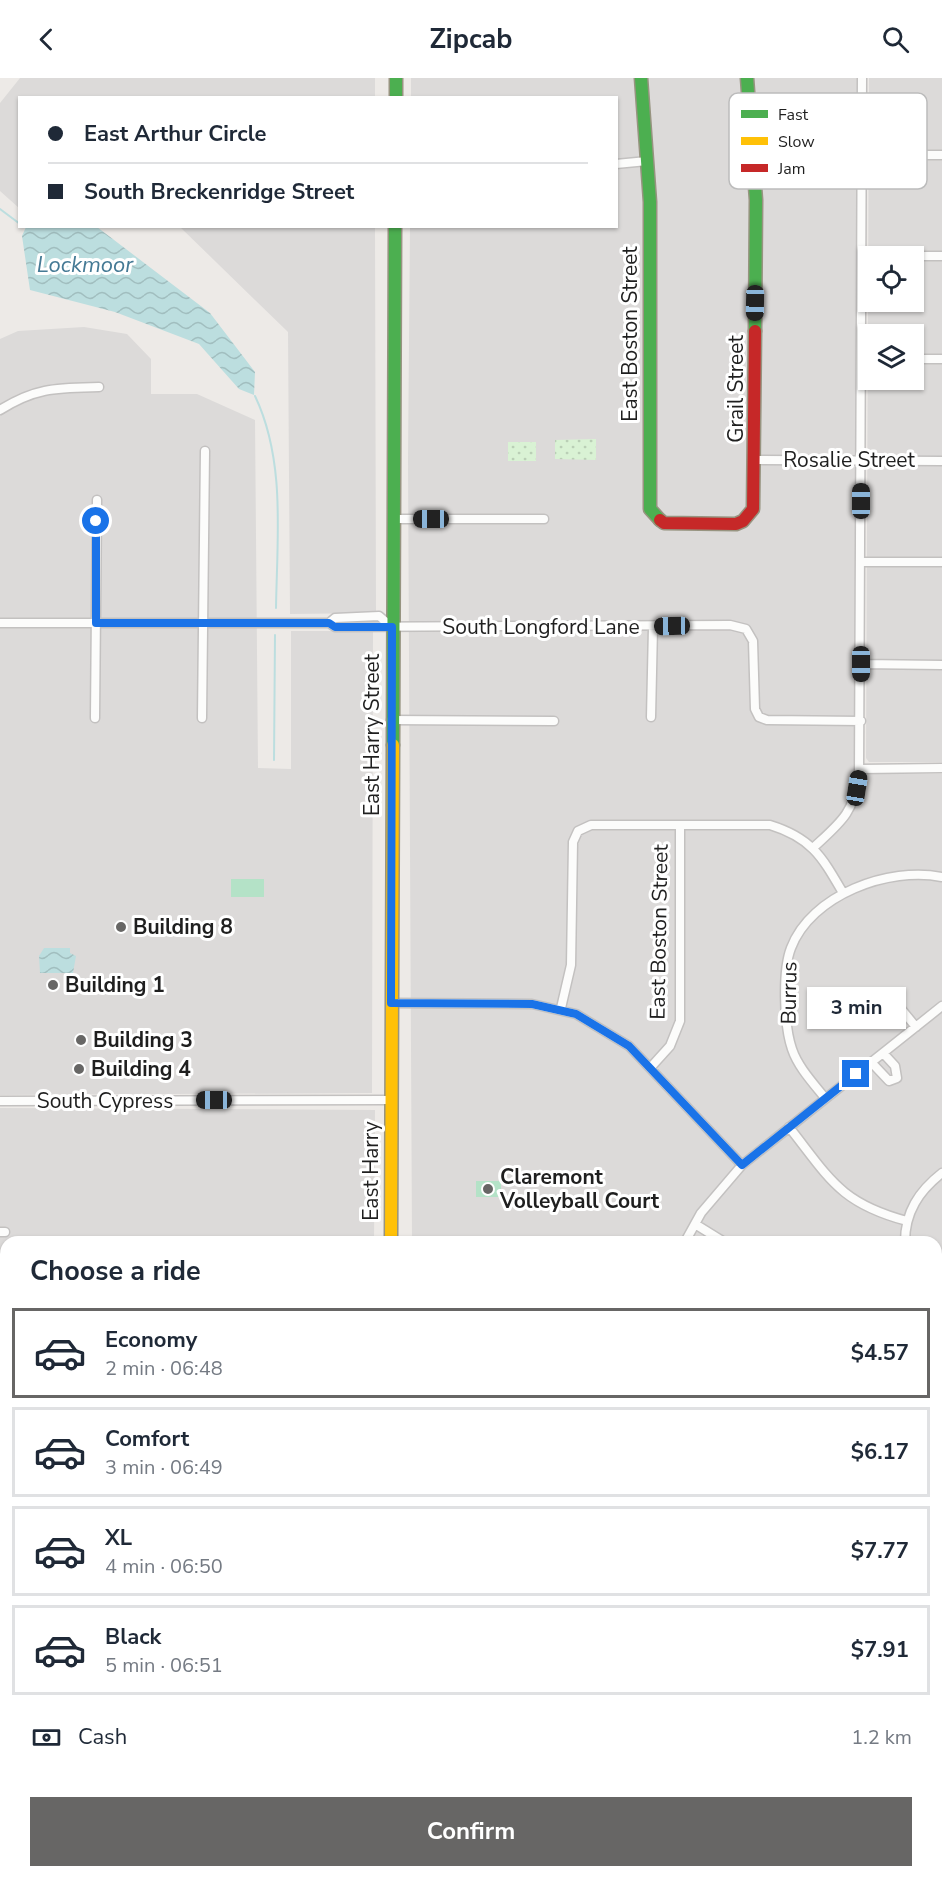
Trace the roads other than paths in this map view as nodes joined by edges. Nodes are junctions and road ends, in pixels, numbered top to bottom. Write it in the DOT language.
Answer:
graph roads {
  1 [pos="396,78"];
  2 [pos="641,78"];
  3 [pos="747,78"];
  4 [pos="862,78"];
  5 [pos="748,93"];
  6 [pos="862,93"];
  7 [pos="396,96"];
  8 [pos="647,161"];
  9 [pos="618,164"];
  10 [pos="755,189"];
  11 [pos="865,189"];
  12 [pos="395,228"];
  13 [pos="867,246"];
  14 [pos="924,256"];
  15 [pos="942,256"];
  16 [pos="924,359"];
  17 [pos="942,359"];
  18 [pos="99,387"];
  19 [pos="864,390"];
  20 [pos="0,410"];
  21 [pos="205,451"];
  22 [pos="755,460"];
  23 [pos="861,460"];
  24 [pos="942,460"];
  25 [pos="97,500"];
  26 [pos="747,518"];
  27 [pos="393,519"];
  28 [pos="544,519"];
  29 [pos="861,562"];
  30 [pos="942,562"];
  31 [pos="0,623"];
  32 [pos="96,623"];
  33 [pos="203,623"];
  34 [pos="392,627"];
  35 [pos="653,627"];
  36 [pos="861,664"];
  37 [pos="942,665"];
  38 [pos="651,717"];
  39 [pos="95,718"];
  40 [pos="202,718"];
  41 [pos="391,720"];
  42 [pos="554,721"];
  43 [pos="861,722"];
  44 [pos="942,768"];
  45 [pos="860,769"];
  46 [pos="680,825"];
  47 [pos="814,847"];
  48 [pos="942,877"];
  49 [pos="843,893"];
  50 [pos="888,993"];
  51 [pos="391,1003"];
  52 [pos="942,1006"];
  53 [pos="561,1008"];
  54 [pos="916,1027"];
  55 [pos="883,1053"];
  56 [pos="871,1062"];
  57 [pos="651,1067"];
  58 [pos="825,1098"];
  59 [pos="391,1100"];
  60 [pos="0,1101"];
  61 [pos="789,1127"];
  62 [pos="742,1165"];
  63 [pos="942,1173"];
  64 [pos="907,1221"];
  65 [pos="695,1224"];
  66 [pos="391,1236"];
  67 [pos="689,1236"];
  68 [pos="714,1236"];
  69 [pos="906,1236"];
  1 -- 7 [label="main road"];
  2 -- 8 [label="main road, East Boston Street"];
  3 -- 5 [label="main road, Grail Street"];
  4 -- 6 [label="street"];
  8 -- 9 [label="street"];
  8 -- 26 [label="main road, East Boston Street"];
  10 -- 22 [label="main road, Grail Street"];
  11 -- 13 [label="street"];
  12 -- 27 [label="main road, East Harry Street"];
  14 -- 15 [label="street"];
  16 -- 17 [label="street"];
  18 -- 20 [label="street"];
  19 -- 23 [label="street"];
  21 -- 33 [label="street"];
  22 -- 23 [label="street, Rosalie Street"];
  22 -- 26 [label="main road, Grail Street"];
  23 -- 24 [label="street, Rosalie Street"];
  23 -- 29 [label="street"];
  25 -- 32 [label="street"];
  27 -- 28 [label="street"];
  27 -- 34 [label="main road, East Harry Street"];
  29 -- 30 [label="street"];
  29 -- 36 [label="street"];
  31 -- 32 [label="street, South Longford Lane"];
  32 -- 33 [label="street, South Longford Lane"];
  32 -- 39 [label="street"];
  33 -- 34 [label="street, South Longford Lane"];
  33 -- 40 [label="street"];
  34 -- 35 [label="street, South Longford Lane"];
  34 -- 41 [label="main road, East Harry Street"];
  35 -- 38 [label="street"];
  35 -- 43 [label="street, South Longford Lane"];
  36 -- 37 [label="street"];
  36 -- 43 [label="street"];
  41 -- 42 [label="street"];
  41 -- 51 [label="main road, East Harry Street"];
  43 -- 45 [label="street"];
  44 -- 45 [label="street"];
  45 -- 47 [label="street"];
  46 -- 47 [label="street"];
  46 -- 53 [label="street"];
  46 -- 57 [label="street, East Boston Street"];
  47 -- 49 [label="street"];
  48 -- 49 [label="street, Burrus"];
  49 -- 58 [label="street, Burrus"];
  50 -- 54 [label="street"];
  51 -- 53 [label="street"];
  51 -- 59 [label="main road, East Harry Street"];
  52 -- 54 [label="street"];
  53 -- 57 [label="street"];
  54 -- 55 [label="street"];
  55 -- 56 [label="street"];
  55 -- 56 [label="street"];
  56 -- 58 [label="street"];
  57 -- 62 [label="street"];
  58 -- 61 [label="street"];
  59 -- 60 [label="street, South Cypress"];
  59 -- 66 [label="main road, East Harry"];
  61 -- 62 [label="street"];
  61 -- 64 [label="street"];
  62 -- 65 [label="street"];
  63 -- 64 [label="street"];
  64 -- 69 [label="street"];
  65 -- 67 [label="street"];
  65 -- 68 [label="street"];
}
